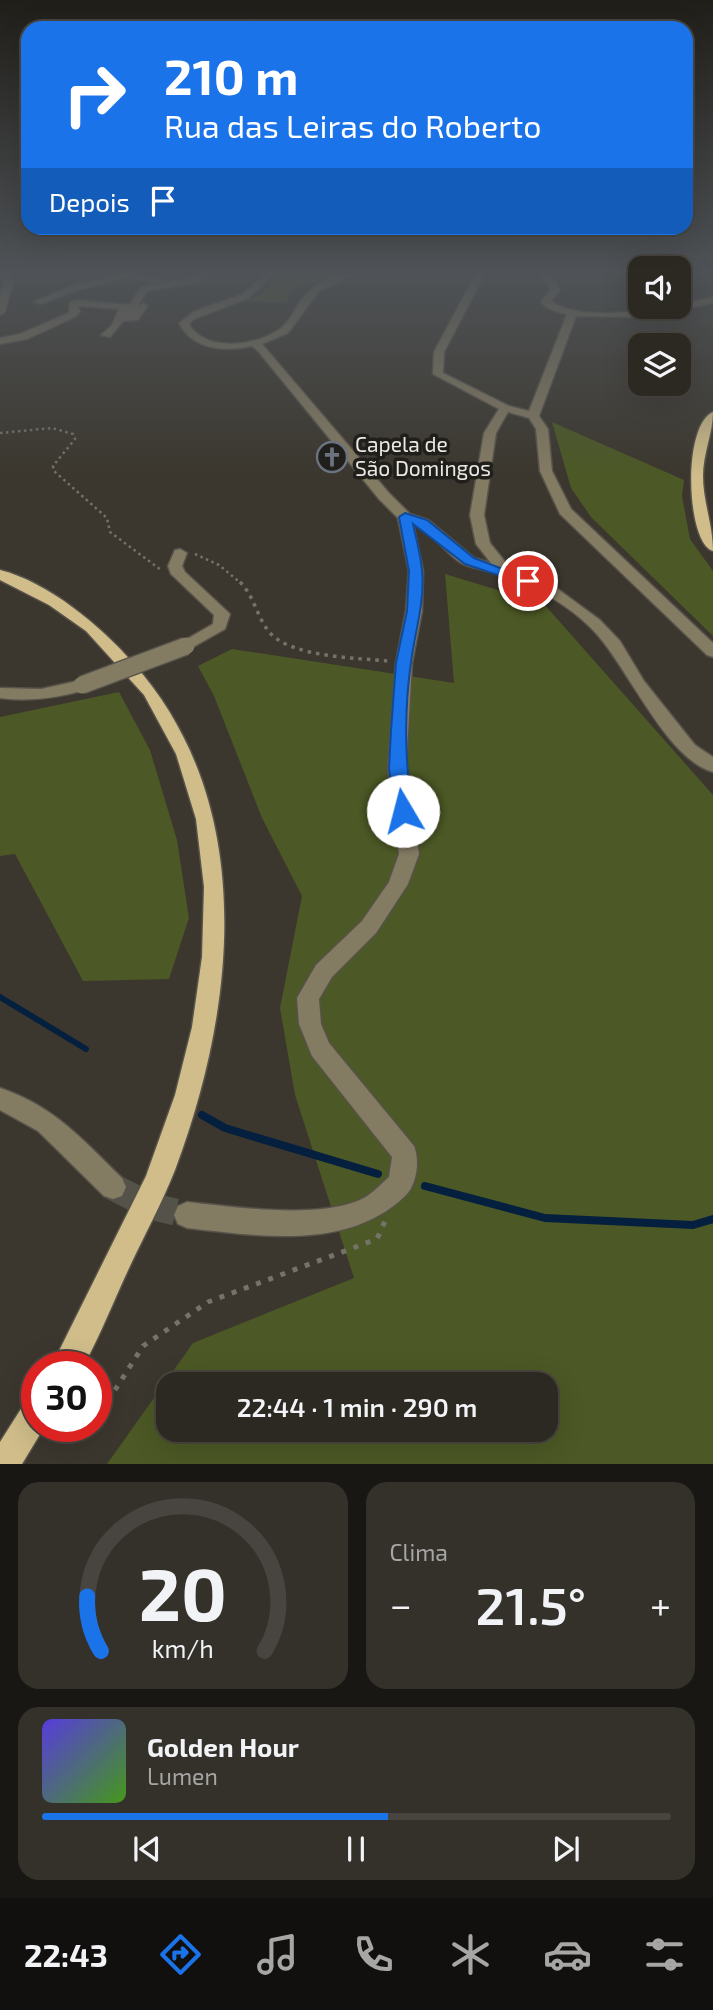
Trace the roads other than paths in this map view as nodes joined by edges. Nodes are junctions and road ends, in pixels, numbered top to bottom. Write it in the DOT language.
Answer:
graph roads {
  1 [pos="197,340"];
  2 [pos="265,340"];
  3 [pos="445,340"];
  4 [pos="562,340"];
  5 [pos="254,343"];
  6 [pos="505,408"];
  7 [pos="713,415"];
  8 [pos="533,416"];
  9 [pos="405,517"];
  10 [pos="713,547"];
  11 [pos="180,553"];
  12 [pos="505,571"];
  13 [pos="0,574"];
  14 [pos="713,652"];
  15 [pos="0,692"];
  16 [pos="713,766"];
  17 [pos="0,1098"];
  18 [pos="113,1187"];
  19 [pos="187,1215"];
  20 [pos="74,1351"];
  21 [pos="21,1437"];
  22 [pos="4,1464"];
  1 -- 5 [label="street"];
  2 -- 5 [label="street"];
  3 -- 6 [label="street"];
  4 -- 8 [label="street"];
  5 -- 9 [label="street"];
  6 -- 8 [label="street"];
  6 -- 12 [label="street"];
  7 -- 10 [label="main road"];
  8 -- 14 [label="street"];
  9 -- 12 [label="street"];
  9 -- 19 [label="street"];
  11 -- 15 [label="street, bridge"];
  12 -- 16 [label="street"];
  13 -- 20 [label="main road"];
  17 -- 18 [label="street"];
  21 -- 22 [label="main road"];
}
